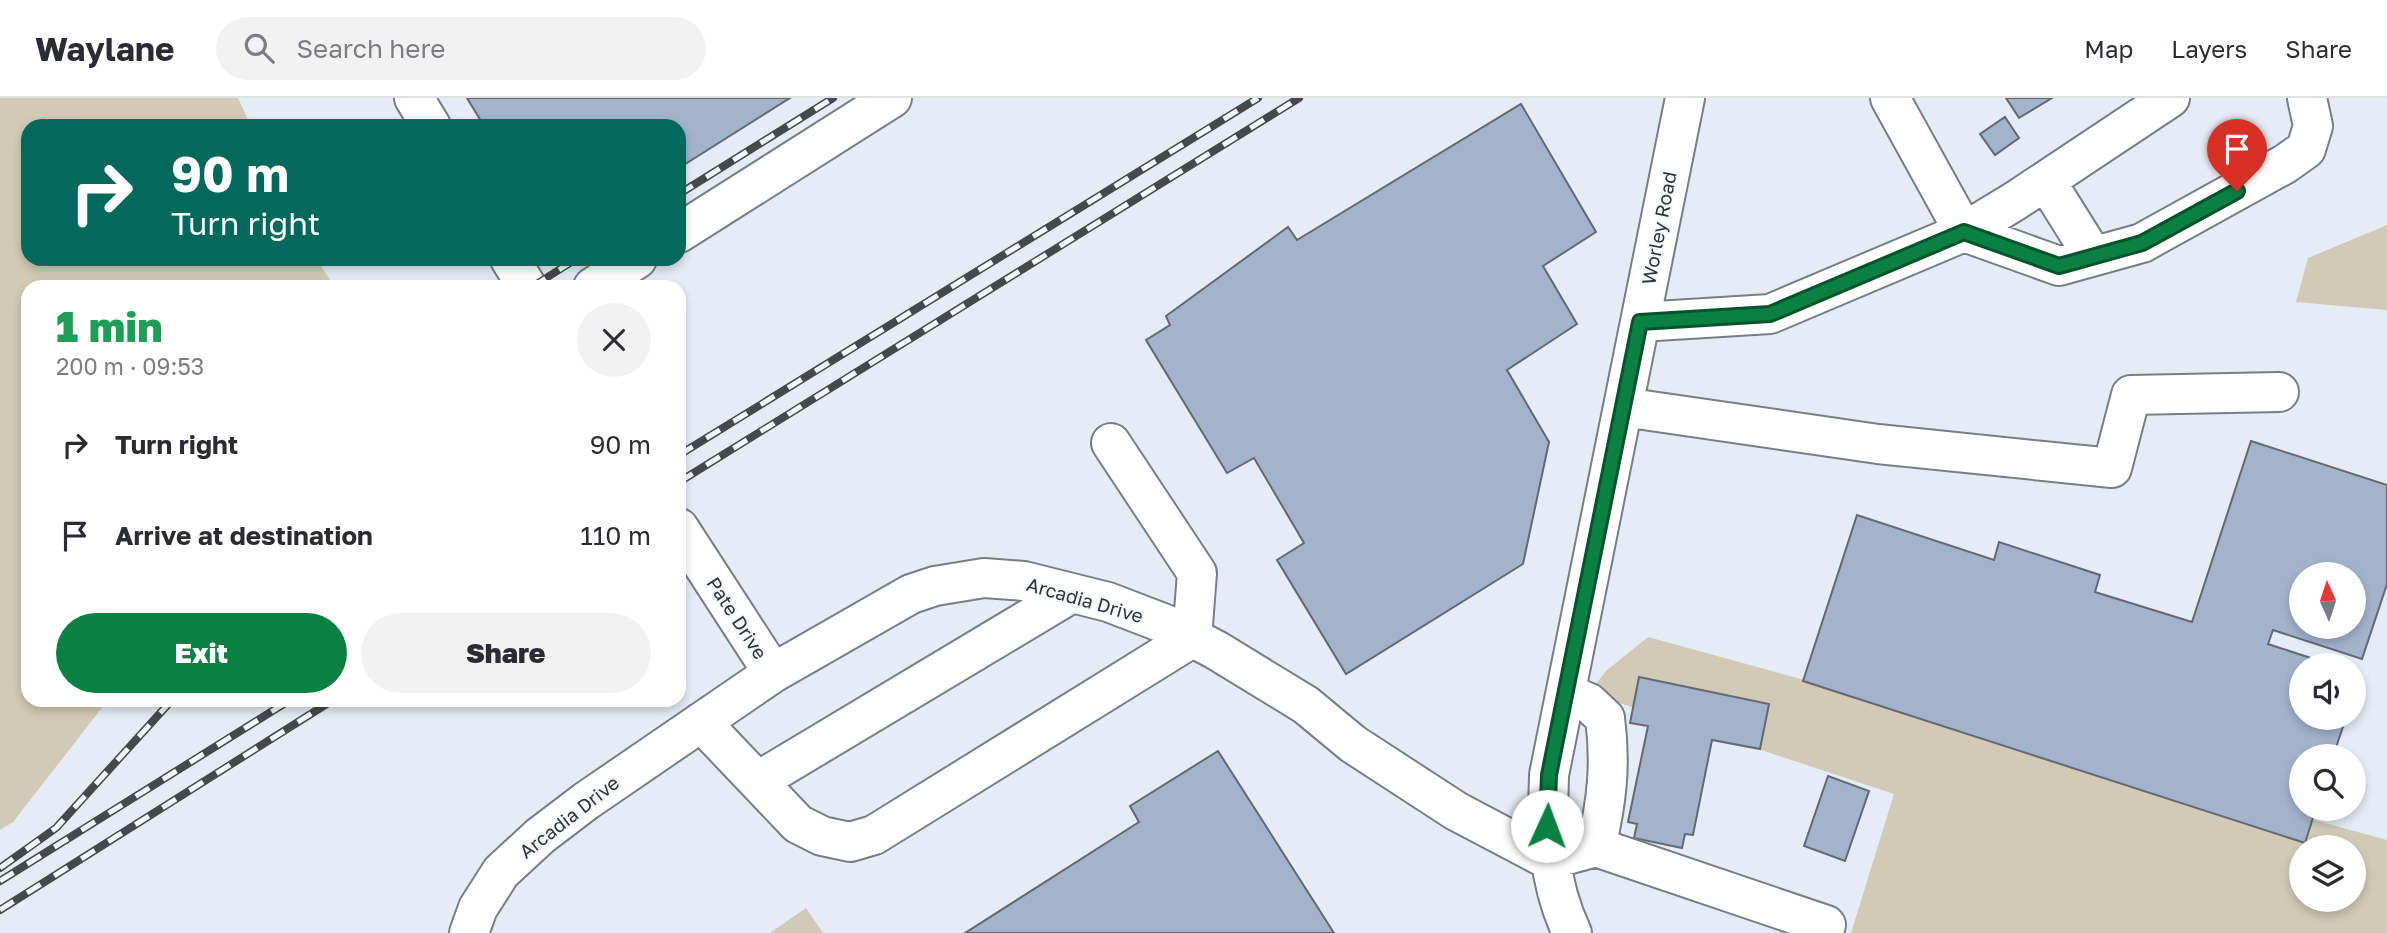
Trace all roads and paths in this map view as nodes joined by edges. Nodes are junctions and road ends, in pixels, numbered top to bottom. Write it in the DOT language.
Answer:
graph roads {
  1 [pos="414,98"];
  2 [pos="892,98"];
  3 [pos="1685,98"];
  4 [pos="1890,98"];
  5 [pos="2169,98"];
  6 [pos="2307,98"];
  7 [pos="427,119"];
  8 [pos="2046,181"];
  9 [pos="686,229"];
  10 [pos="1964,232"];
  11 [pos="2093,256"];
  12 [pos="626,266"];
  13 [pos="604,280"];
  14 [pos="1640,322"];
  15 [pos="2279,392"];
  16 [pos="1623,407"];
  17 [pos="1111,443"];
  18 [pos="686,539"];
  19 [pos="1072,593"];
  20 [pos="1192,638"];
  21 [pos="773,673"];
  22 [pos="1566,693"];
  23 [pos="701,722"];
  24 [pos="758,782"];
  25 [pos="1596,847"];
  26 [pos="1549,860"];
  27 [pos="1826,925"];
  28 [pos="469,933"];
  29 [pos="1572,933"];
  1 -- 7 [label="street"];
  2 -- 9 [label="street"];
  3 -- 14 [label="street, Worley Road"];
  4 -- 10 [label="street"];
  5 -- 8 [label="street"];
  6 -- 11 [label="street"];
  8 -- 10 [label="street"];
  8 -- 11 [label="street"];
  10 -- 11 [label="street"];
  10 -- 14 [label="street"];
  12 -- 13 [label="street"];
  14 -- 16 [label="street, Worley Road"];
  15 -- 16 [label="street"];
  16 -- 22 [label="street, Worley Road"];
  17 -- 20 [label="street"];
  18 -- 21 [label="street, Pate Drive"];
  19 -- 20 [label="street, Arcadia Drive"];
  19 -- 21 [label="street, Arcadia Drive"];
  19 -- 24 [label="street"];
  20 -- 24 [label="street"];
  20 -- 26 [label="street, Arcadia Drive"];
  21 -- 23 [label="street, Arcadia Drive"];
  22 -- 25 [label="street"];
  22 -- 26 [label="street, Worley Road"];
  23 -- 24 [label="street"];
  23 -- 28 [label="street, Arcadia Drive"];
  25 -- 26 [label="street"];
  25 -- 27 [label="street"];
  26 -- 29 [label="street, Worley Road"];
}
